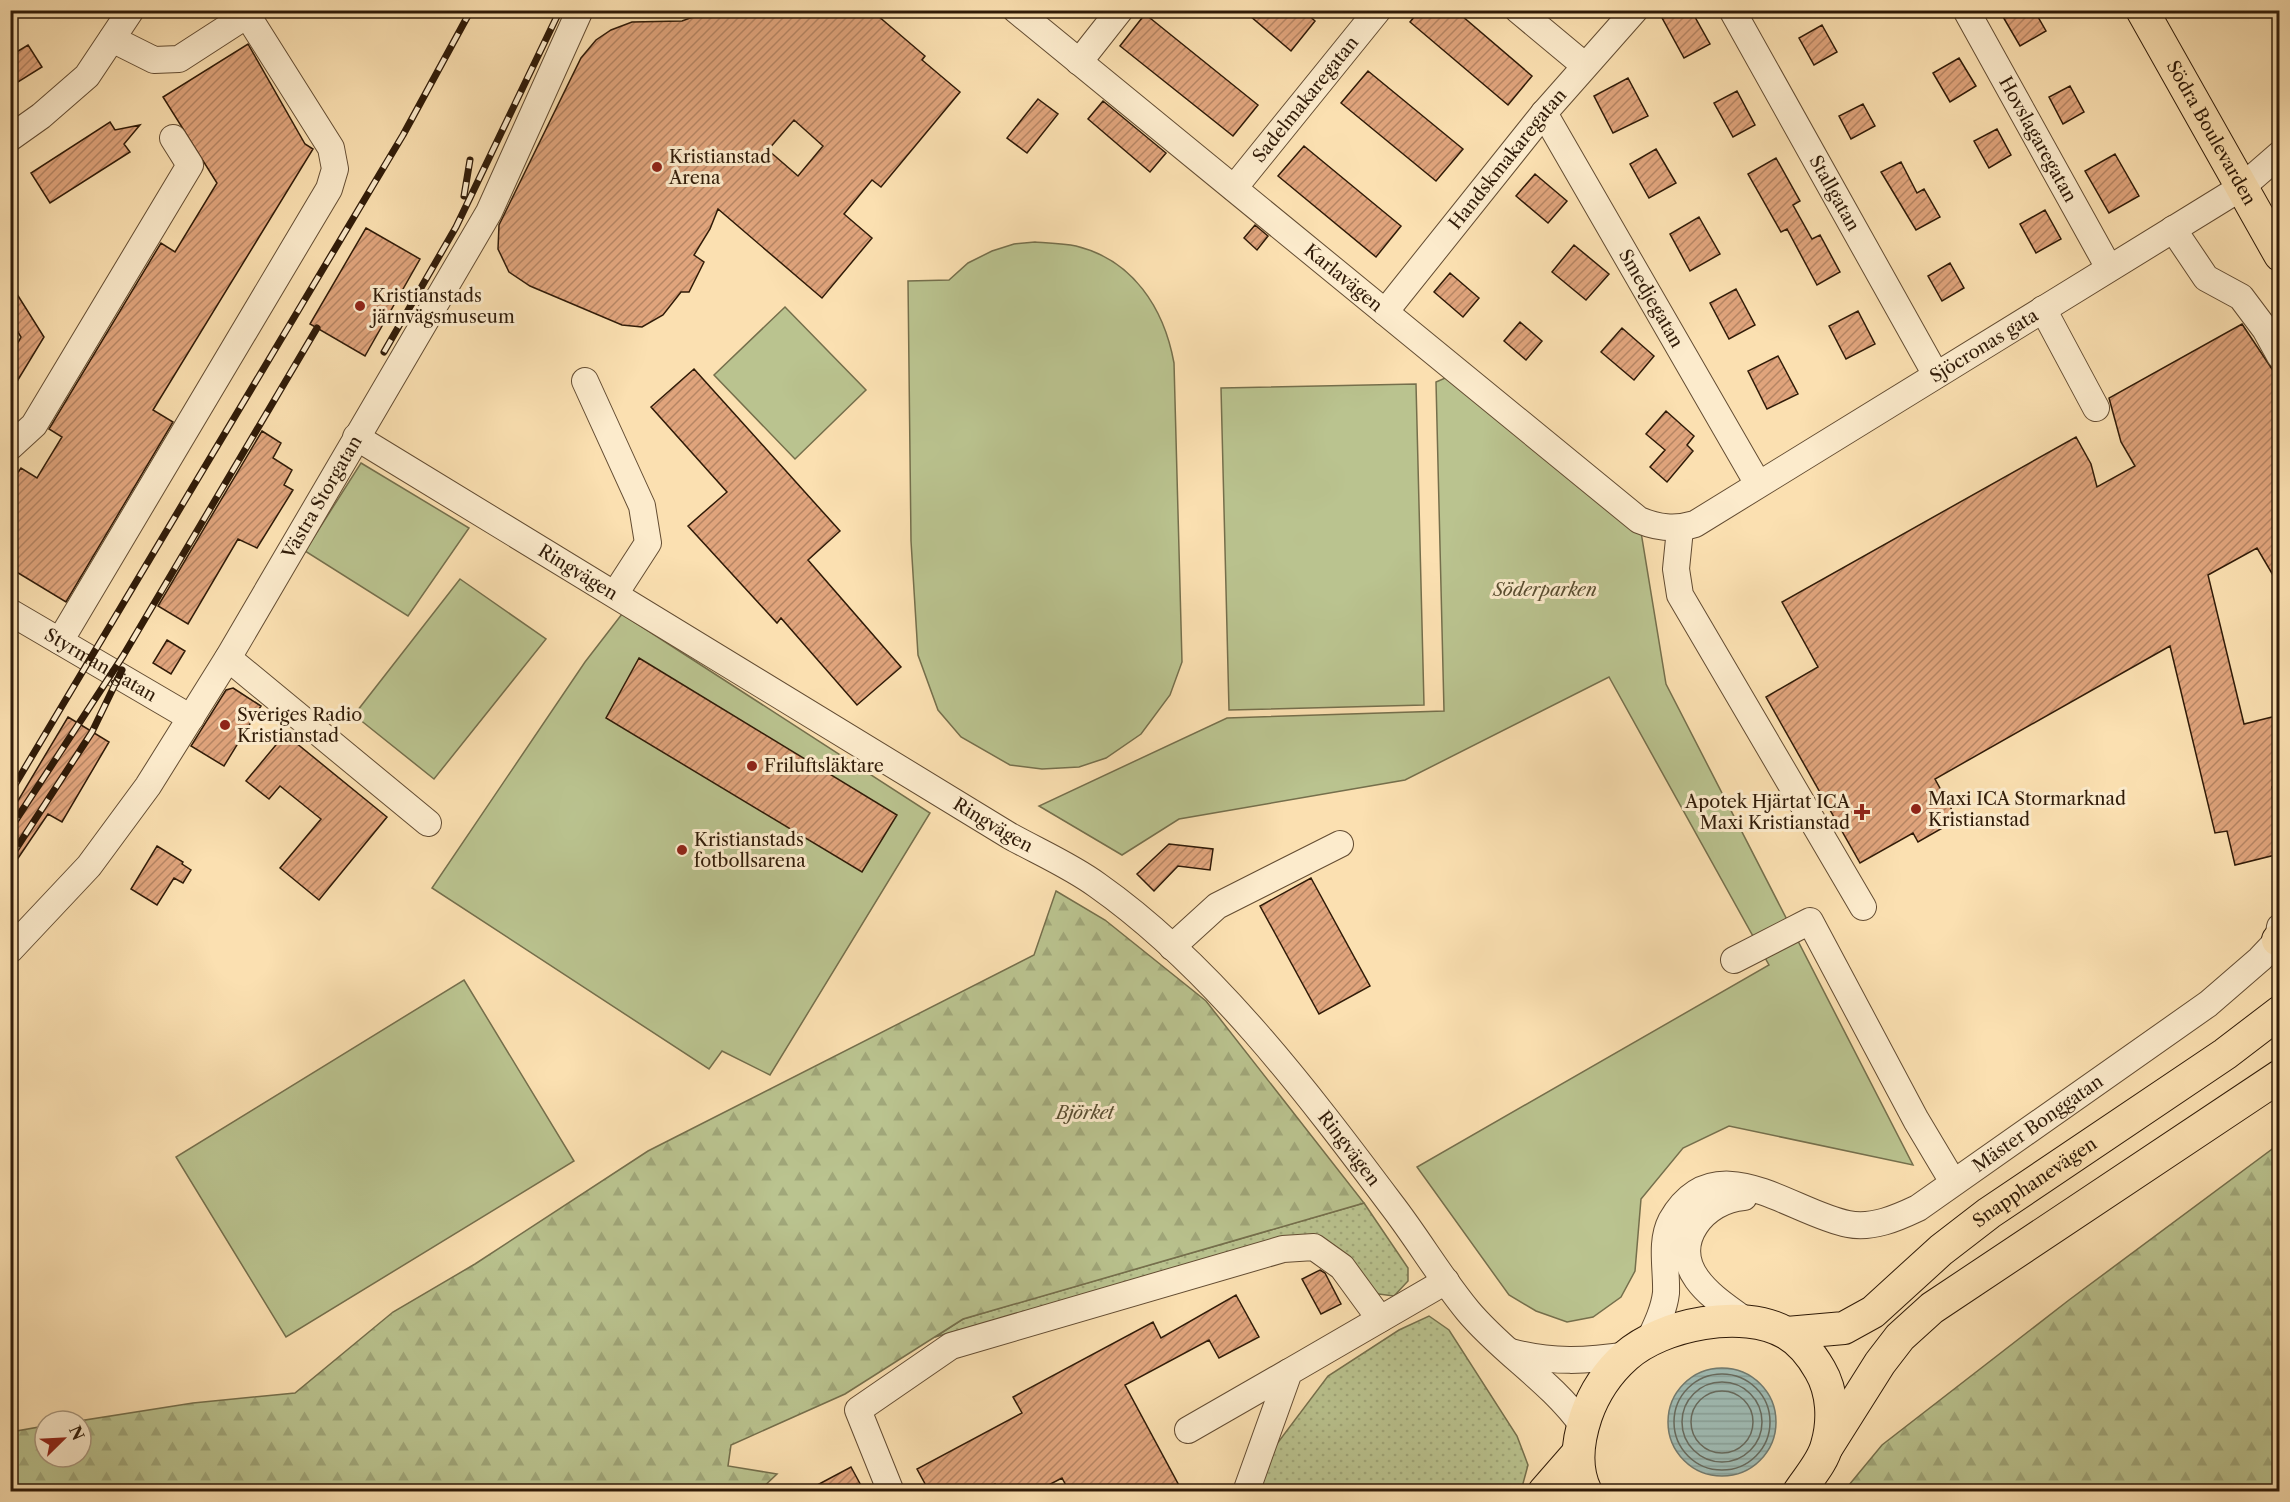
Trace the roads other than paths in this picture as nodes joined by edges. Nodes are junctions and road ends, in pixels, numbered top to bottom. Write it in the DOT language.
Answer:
graph roads {
  1 [pos="131,10"];
  2 [pos="580,10"];
  3 [pos="1016,10"];
  4 [pos="1120,10"];
  5 [pos="1378,10"];
  6 [pos="1518,10"];
  7 [pos="1635,10"];
  8 [pos="1732,10"];
  9 [pos="1966,10"];
  10 [pos="2142,10"];
  11 [pos="245,13"];
  12 [pos="112,39"];
  13 [pos="1079,62"];
  14 [pos="1584,65"];
  15 [pos="1544,112"];
  16 [pos="10,138"];
  17 [pos="173,138"];
  18 [pos="2280,154"];
  19 [pos="2242,187"];
  20 [pos="1234,188"];
  21 [pos="2173,229"];
  22 [pos="2280,255"];
  23 [pos="2109,268"];
  24 [pos="2043,309"];
  25 [pos="1385,312"];
  26 [pos="2280,356"];
  27 [pos="1936,375"];
  28 [pos="585,381"];
  29 [pos="2096,408"];
  30 [pos="356,437"];
  31 [pos="10,447"];
  32 [pos="1758,484"];
  33 [pos="1680,529"];
  34 [pos="615,594"];
  35 [pos="10,612"];
  36 [pos="60,641"];
  37 [pos="228,658"];
  38 [pos="191,718"];
  39 [pos="428,823"];
  40 [pos="1340,844"];
  41 [pos="1863,907"];
  42 [pos="2279,936"];
  43 [pos="1172,947"];
  44 [pos="10,950"];
  45 [pos="1734,960"];
  46 [pos="2280,1012"];
  47 [pos="2280,1076"];
  48 [pos="1953,1182"];
  49 [pos="1771,1194"];
  50 [pos="1446,1281"];
  51 [pos="1380,1319"];
  52 [pos="1747,1322"];
  53 [pos="1787,1333"];
  54 [pos="1638,1348"];
  55 [pos="1508,1351"];
  56 [pos="1289,1372"];
  57 [pos="1188,1430"];
  58 [pos="1580,1439"];
  59 [pos="1827,1447"];
  60 [pos="891,1491"];
  61 [pos="1246,1491"];
  62 [pos="1544,1491"];
  63 [pos="1586,1491"];
  64 [pos="1798,1491"];
  1 -- 12 [label="street"];
  2 -- 30 [label="street, Västra Storgatan"];
  3 -- 13 [label="street, Karlavägen"];
  4 -- 13 [label="street"];
  5 -- 20 [label="street, Sadelmakaregatan"];
  6 -- 14 [label="street"];
  7 -- 14 [label="street, Handskmakaregatan"];
  8 -- 27 [label="street, Stallgatan"];
  9 -- 23 [label="street, Hovslagaregatan"];
  10 -- 19 [label="main road, Södra Boulevarden"];
  11 -- 12 [label="street"];
  11 -- 36 [label="street"];
  12 -- 16 [label="street"];
  13 -- 20 [label="street, Karlavägen"];
  14 -- 15 [label="street, Handskmakaregatan"];
  15 -- 25 [label="street, Handskmakaregatan"];
  15 -- 32 [label="street, Smedjegatan"];
  17 -- 31 [label="street"];
  18 -- 19 [label="street, Sjöcronas gata"];
  19 -- 21 [label="street, Sjöcronas gata"];
  19 -- 22 [label="main road, Södra Boulevarden"];
  20 -- 25 [label="street, Karlavägen"];
  21 -- 23 [label="street, Sjöcronas gata"];
  21 -- 26 [label="street"];
  23 -- 24 [label="street, Sjöcronas gata"];
  24 -- 27 [label="street, Sjöcronas gata"];
  24 -- 29 [label="street"];
  25 -- 33 [label="street, Karlavägen"];
  27 -- 32 [label="street, Sjöcronas gata"];
  28 -- 34 [label="street"];
  30 -- 34 [label="street, Ringvägen"];
  30 -- 37 [label="street, Västra Storgatan"];
  32 -- 33 [label="street, Sjöcronas gata"];
  33 -- 41 [label="street"];
  34 -- 43 [label="street, Ringvägen"];
  35 -- 36 [label="street, Styrmansgatan"];
  36 -- 38 [label="street, Styrmansgatan"];
  37 -- 38 [label="street, Västra Storgatan"];
  37 -- 39 [label="street"];
  38 -- 44 [label="street, Västra Storgatan"];
  40 -- 43 [label="street"];
  42 -- 48 [label="street, Mäster Bonggatan"];
  43 -- 50 [label="street, Ringvägen"];
  45 -- 48 [label="street"];
  46 -- 53 [label="main road, Snapphanevägen"];
  47 -- 59 [label="main road"];
  48 -- 49 [label="street, Mäster Bonggatan"];
  49 -- 52 [label="street"];
  49 -- 54 [label="street, Mäster Bonggatan"];
  50 -- 51 [label="street"];
  50 -- 55 [label="street, Ringvägen"];
  51 -- 56 [label="street"];
  51 -- 60 [label="street"];
  52 -- 53 [label="main road"];
  52 -- 54 [label="main road"];
  53 -- 59 [label="main road"];
  54 -- 55 [label="street"];
  54 -- 58 [label="main road"];
  55 -- 58 [label="street, Ringvägen"];
  56 -- 57 [label="street"];
  56 -- 61 [label="street"];
  58 -- 62 [label="main road"];
  58 -- 63 [label="main road"];
  59 -- 64 [label="main road"];
}
